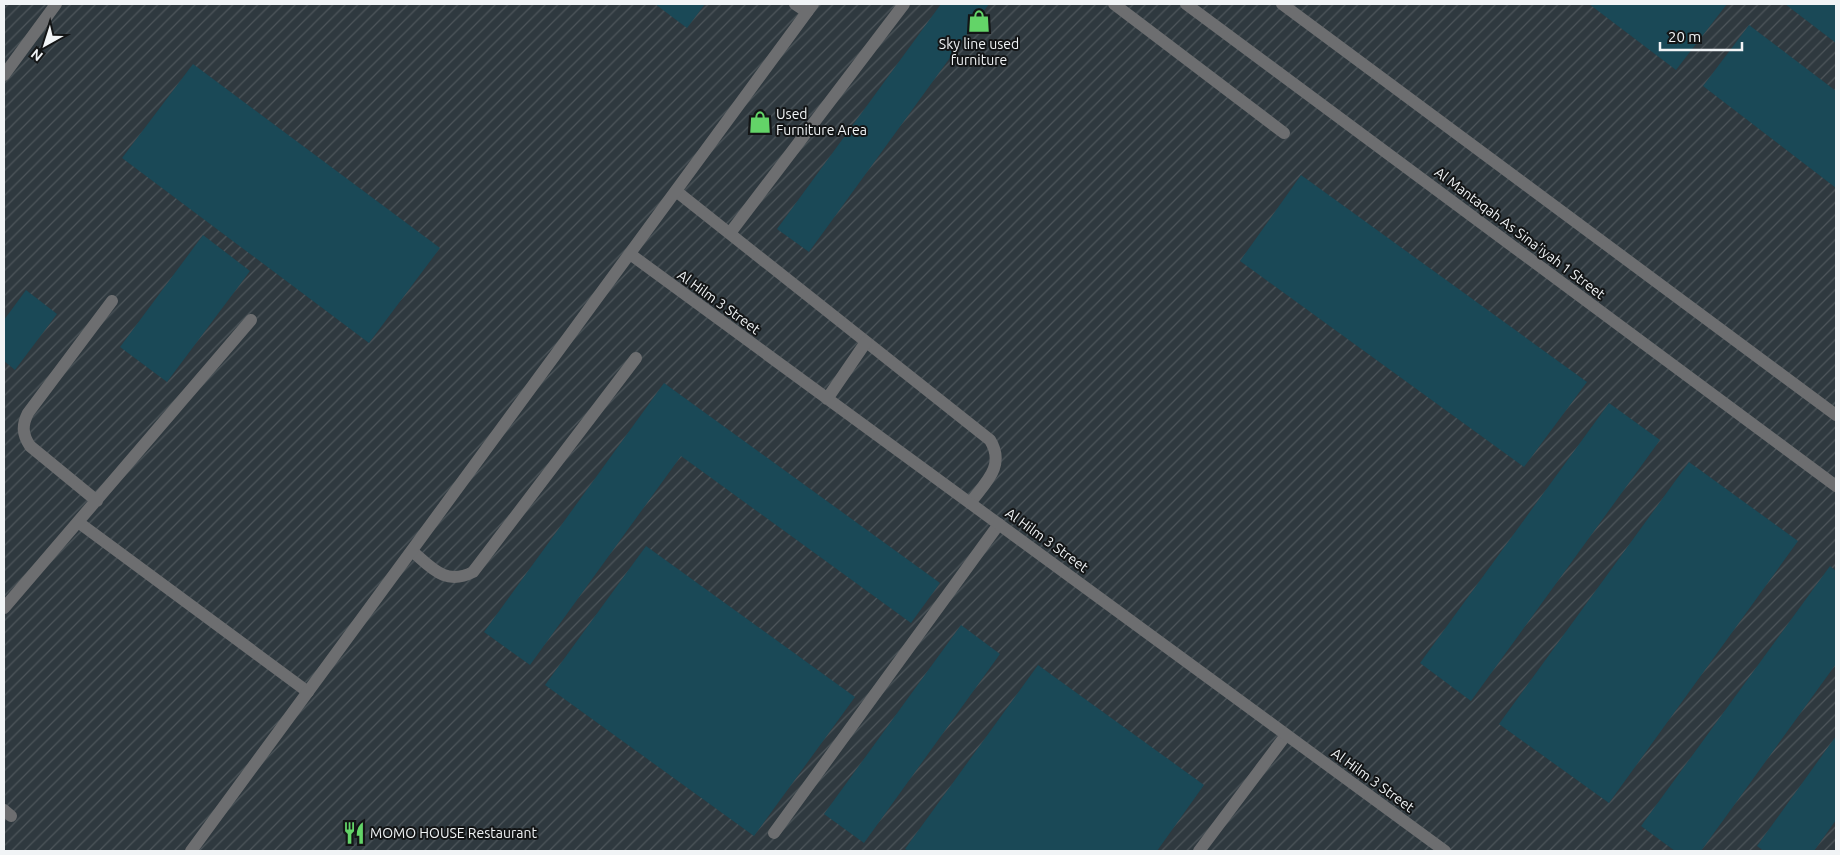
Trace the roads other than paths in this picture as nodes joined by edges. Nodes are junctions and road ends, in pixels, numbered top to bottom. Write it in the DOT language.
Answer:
graph roads {
  1 [pos="56,4"];
  2 [pos="795,4"];
  3 [pos="904,4"];
  4 [pos="1114,4"];
  5 [pos="1186,4"];
  6 [pos="1282,4"];
  7 [pos="810,8"];
  8 [pos="4,75"];
  9 [pos="1284,132"];
  10 [pos="676,191"];
  11 [pos="730,233"];
  12 [pos="630,254"];
  13 [pos="112,301"];
  14 [pos="251,320"];
  15 [pos="866,342"];
  16 [pos="636,358"];
  17 [pos="826,399"];
  18 [pos="1836,415"];
  19 [pos="1836,486"];
  20 [pos="97,500"];
  21 [pos="970,503"];
  22 [pos="78,522"];
  23 [pos="999,524"];
  24 [pos="412,551"];
  25 [pos="4,608"];
  26 [pos="308,692"];
  27 [pos="1286,735"];
  28 [pos="774,833"];
  29 [pos="191,851"];
  30 [pos="1199,851"];
  31 [pos="1445,851"];
  1 -- 8 [label="street"];
  2 -- 7 [label="street"];
  3 -- 11 [label="street"];
  4 -- 9 [label="street"];
  5 -- 19 [label="street, Al Mantaqah As Sina'iyah 1 Street"];
  6 -- 18 [label="street"];
  7 -- 10 [label="street"];
  10 -- 11 [label="street"];
  10 -- 12 [label="street"];
  11 -- 15 [label="street"];
  12 -- 17 [label="street, Al Hilm 3 Street"];
  12 -- 24 [label="street"];
  13 -- 20 [label="street"];
  14 -- 20 [label="street"];
  15 -- 17 [label="street"];
  15 -- 21 [label="street"];
  16 -- 24 [label="street"];
  17 -- 21 [label="street, Al Hilm 3 Street"];
  20 -- 22 [label="street"];
  21 -- 23 [label="street, Al Hilm 3 Street"];
  22 -- 25 [label="street"];
  22 -- 26 [label="street"];
  23 -- 27 [label="street, Al Hilm 3 Street"];
  23 -- 28 [label="street"];
  24 -- 26 [label="street"];
  26 -- 29 [label="street"];
  27 -- 30 [label="street"];
  27 -- 31 [label="street, Al Hilm 3 Street"];
}
